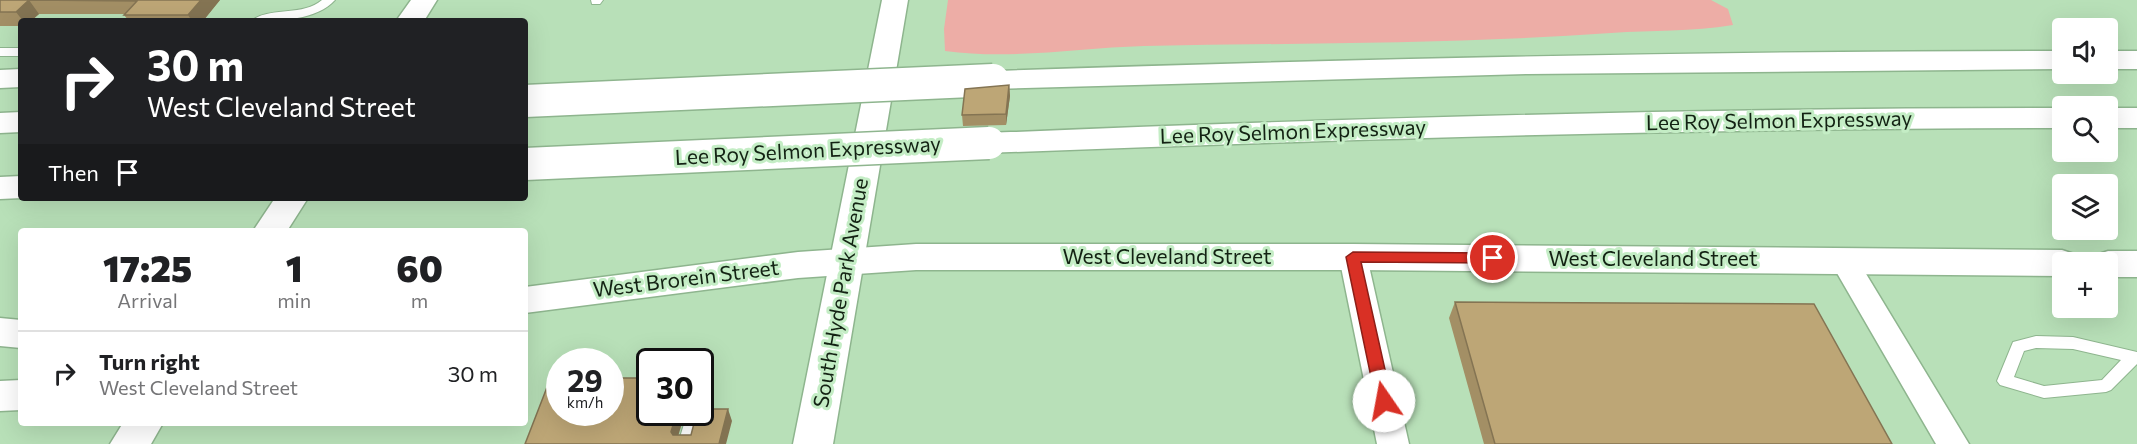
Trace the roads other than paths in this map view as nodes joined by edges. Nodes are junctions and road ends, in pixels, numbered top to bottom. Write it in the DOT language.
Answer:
graph roads {
  1 [pos="328,0"];
  2 [pos="424,0"];
  3 [pos="896,0"];
  4 [pos="274,18"];
  5 [pos="412,18"];
  6 [pos="2052,60"];
  7 [pos="2118,60"];
  8 [pos="2137,60"];
  9 [pos="18,78"];
  10 [pos="0,79"];
  11 [pos="528,101"];
  12 [pos="2052,118"];
  13 [pos="2118,118"];
  14 [pos="2137,118"];
  15 [pos="528,164"];
  16 [pos="18,187"];
  17 [pos="0,188"];
  18 [pos="290,201"];
  19 [pos="272,228"];
  20 [pos="1353,257"];
  21 [pos="847,261"];
  22 [pos="1844,261"];
  23 [pos="2052,263"];
  24 [pos="2118,264"];
  25 [pos="2137,264"];
  26 [pos="528,300"];
  27 [pos="0,332"];
  28 [pos="18,334"];
  29 [pos="2134,358"];
  30 [pos="18,395"];
  31 [pos="0,396"];
  32 [pos="142,426"];
  33 [pos="691,426"];
  34 [pos="130,444"];
  35 [pos="686,444"];
  36 [pos="813,444"];
  37 [pos="1393,444"];
  38 [pos="1953,444"];
  1 -- 4 [label="lane"];
  2 -- 5 [label="main road"];
  3 -- 21 [label="main road, South Hyde Park Avenue"];
  6 -- 11 [label="main road, bridge"];
  7 -- 8 [label="main road"];
  9 -- 10 [label="main road"];
  12 -- 15 [label="main road, Lee Roy Selmon Expressway, bridge"];
  13 -- 14 [label="main road"];
  16 -- 17 [label="main road"];
  18 -- 19 [label="main road"];
  20 -- 21 [label="main road, West Cleveland Street"];
  20 -- 22 [label="main road, West Cleveland Street"];
  20 -- 37 [label="street"];
  21 -- 26 [label="main road, West Brorein Street"];
  21 -- 36 [label="main road, South Hyde Park Avenue"];
  22 -- 23 [label="main road, West Cleveland Street"];
  22 -- 38 [label="street"];
  24 -- 25 [label="main road"];
  27 -- 28 [label="main road"];
  29 -- 29 [label="lane"];
  30 -- 31 [label="main road"];
  32 -- 34 [label="main road"];
  33 -- 35 [label="lane"];
}
